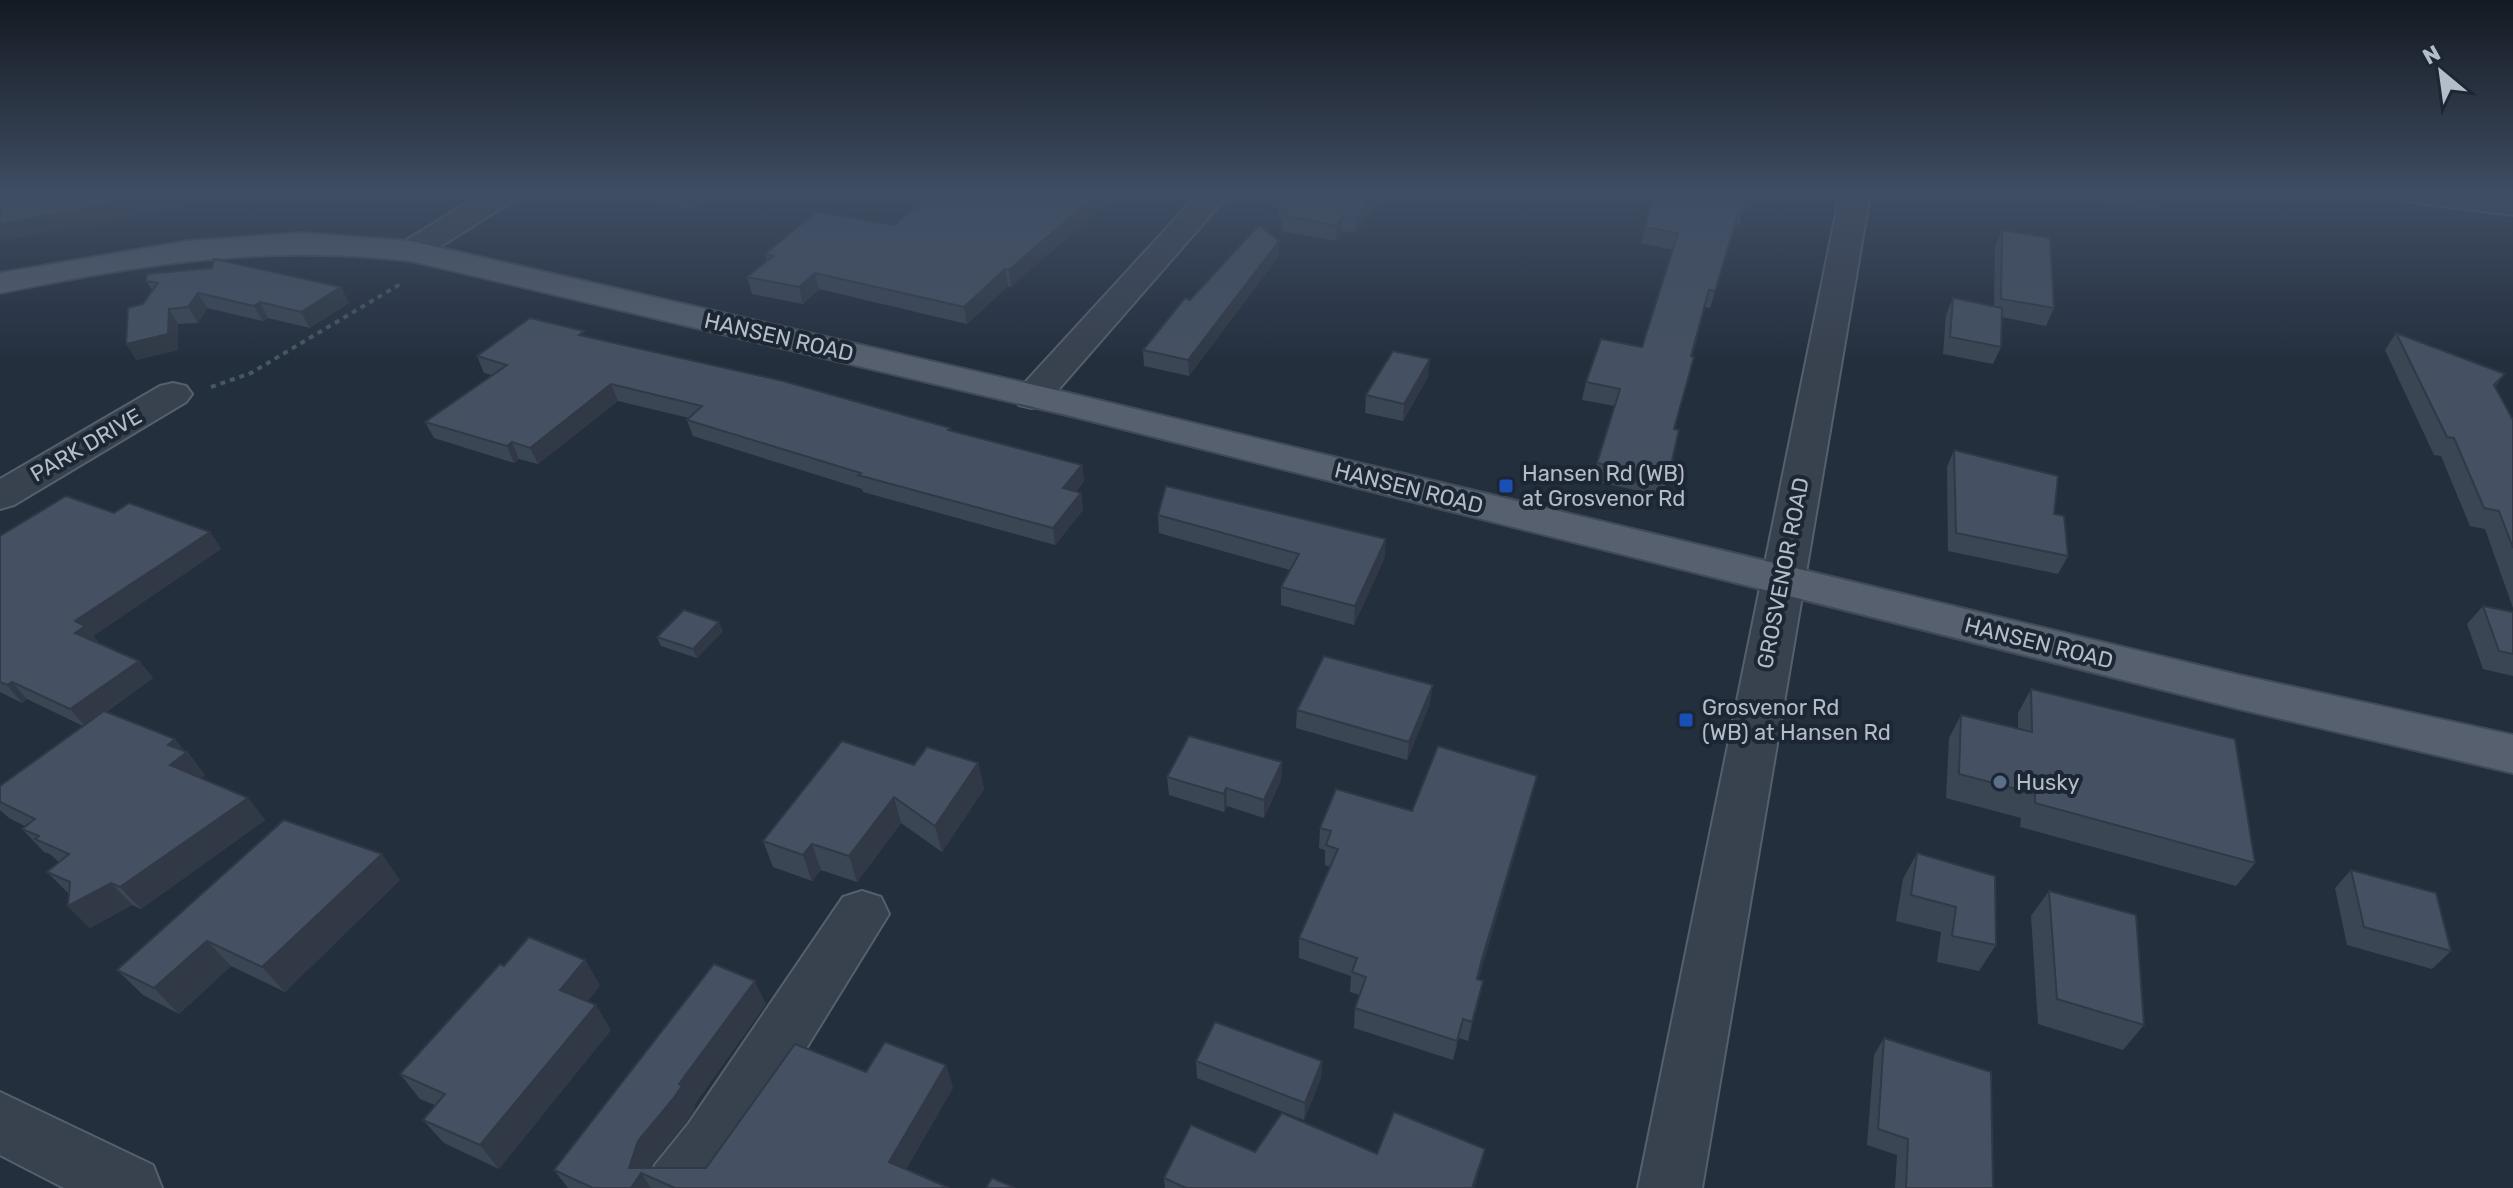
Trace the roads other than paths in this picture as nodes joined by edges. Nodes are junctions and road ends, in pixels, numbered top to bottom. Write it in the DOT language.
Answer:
graph roads {
  1 [pos="199,249"];
  2 [pos="376,249"];
  3 [pos="434,249"];
  4 [pos="1164,249"];
  5 [pos="1844,249"];
  6 [pos="428,254"];
  7 [pos="0,283"];
  8 [pos="173,394"];
  9 [pos="1032,397"];
  10 [pos="0,496"];
  11 [pos="1781,579"];
  12 [pos="2513,754"];
  13 [pos="862,914"];
  14 [pos="0,1122"];
  15 [pos="130,1188"];
  16 [pos="678,1188"];
  17 [pos="1670,1188"];
  1 -- 7 [label="main road, HANSEN ROAD"];
  2 -- 6 [label="main road, HANSEN ROAD"];
  3 -- 6 [label="street"];
  4 -- 9 [label="street"];
  5 -- 11 [label="street, GROSVENOR ROAD"];
  6 -- 9 [label="main road, HANSEN ROAD"];
  8 -- 10 [label="street, PARK DRIVE"];
  9 -- 11 [label="main road, HANSEN ROAD"];
  11 -- 12 [label="main road, HANSEN ROAD"];
  11 -- 17 [label="street, GROSVENOR ROAD"];
  13 -- 16 [label="street"];
  14 -- 15 [label="street"];
}
